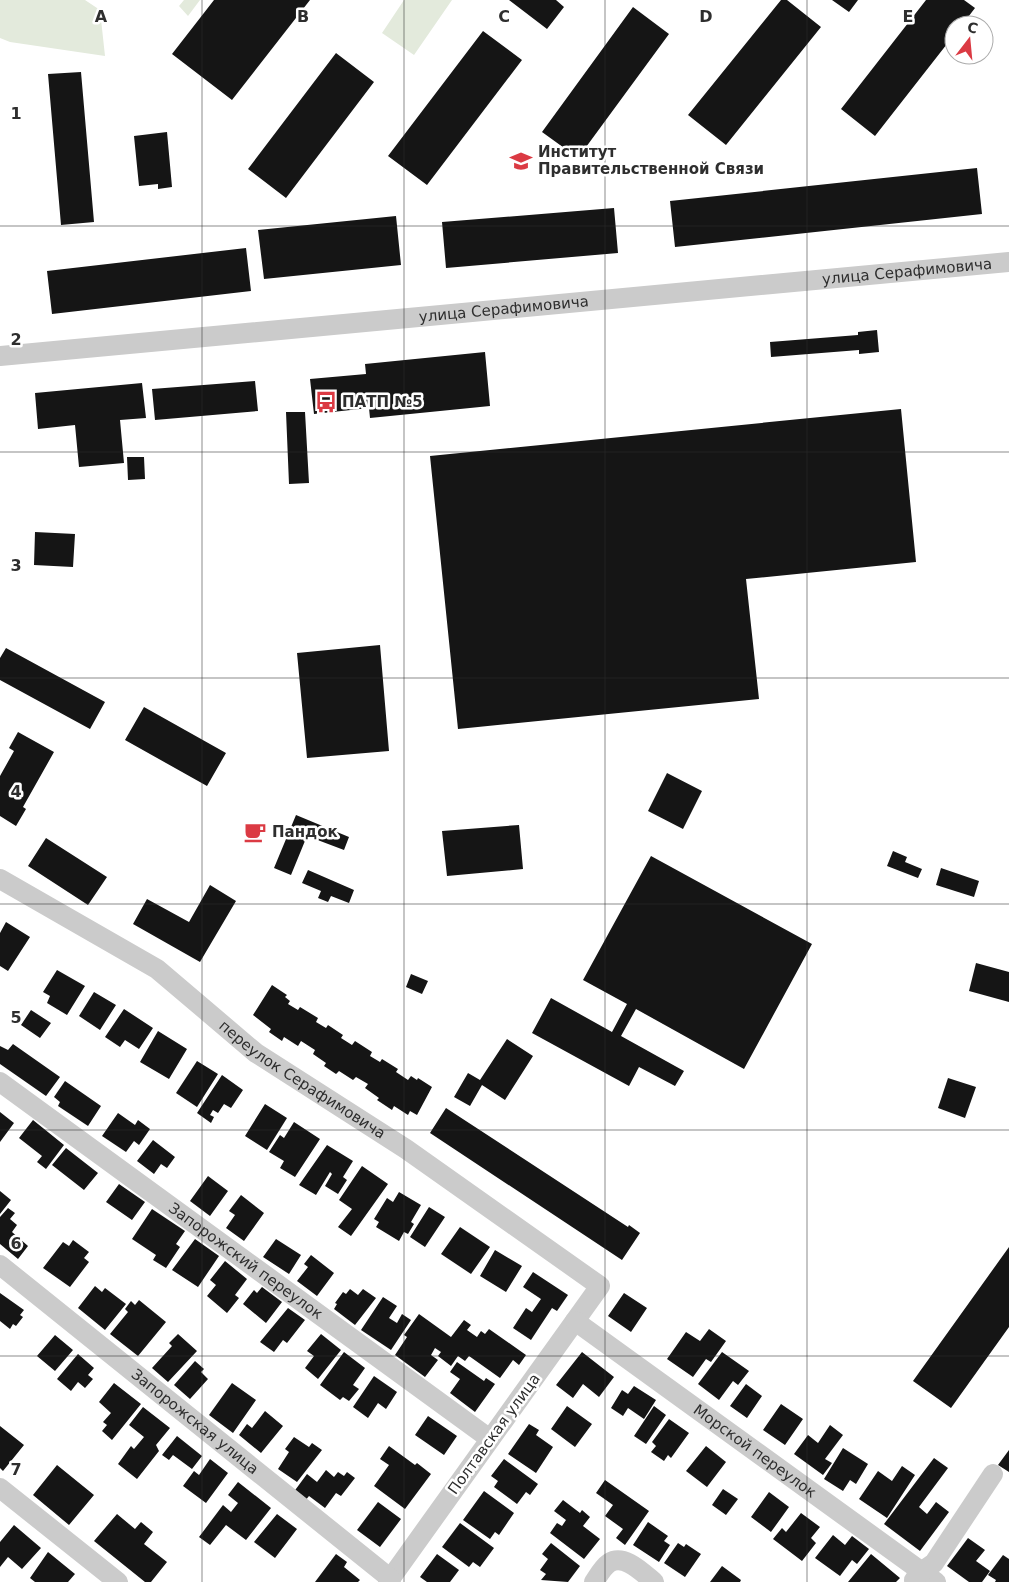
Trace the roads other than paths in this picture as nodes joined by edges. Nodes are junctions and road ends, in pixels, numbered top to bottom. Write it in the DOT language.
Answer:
graph roads {
  1 [pos="1009,262"];
  2 [pos="0,356"];
  3 [pos="0,879"];
  4 [pos="0,1082"];
  5 [pos="0,1265"];
  6 [pos="600,1286"];
  7 [pos="575,1321"];
  8 [pos="490,1439"];
  9 [pos="993,1474"];
  10 [pos="0,1488"];
  11 [pos="923,1579"];
  12 [pos="390,1580"];
  13 [pos="118,1582"];
  14 [pos="594,1582"];
  15 [pos="654,1582"];
  1 -- 2 [label="street, улица Серафимовича"];
  3 -- 6 [label="street, переулок Серафимовича"];
  4 -- 8 [label="street, Запорожский переулок"];
  5 -- 12 [label="street, Запорожская улица"];
  6 -- 7 [label="street, Полтавская улица"];
  7 -- 8 [label="street, Полтавская улица"];
  7 -- 11 [label="street, Морской переулок"];
  8 -- 12 [label="street, Полтавская улица"];
  9 -- 11 [label="street"];
  10 -- 13 [label="street"];
  14 -- 15 [label="street"];
}
